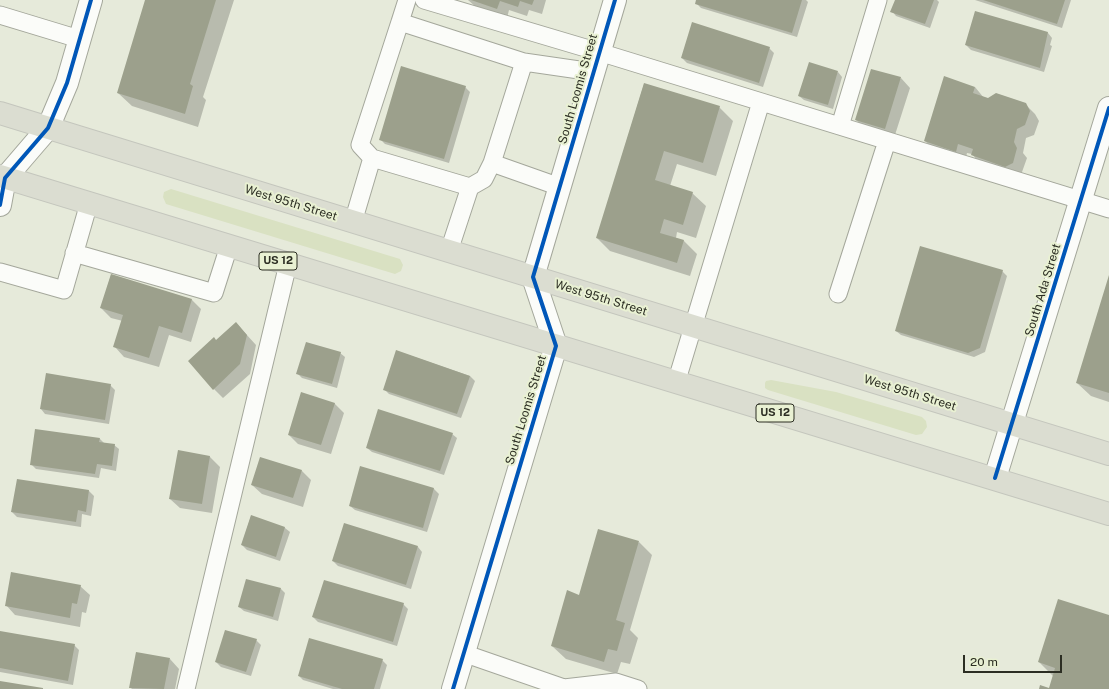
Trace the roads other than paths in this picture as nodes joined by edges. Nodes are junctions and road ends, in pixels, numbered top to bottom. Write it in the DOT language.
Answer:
graph roads {
  1 [pos="91,0"];
  2 [pos="407,0"];
  3 [pos="424,0"];
  4 [pos="615,0"];
  5 [pos="878,0"];
  6 [pos="0,15"];
  7 [pos="400,22"];
  8 [pos="79,39"];
  9 [pos="599,52"];
  10 [pos="524,62"];
  11 [pos="593,72"];
  12 [pos="762,102"];
  13 [pos="1109,108"];
  14 [pos="0,113"];
  15 [pos="840,126"];
  16 [pos="48,128"];
  17 [pos="887,141"];
  18 [pos="372,158"];
  19 [pos="492,163"];
  20 [pos="3,177"];
  21 [pos="470,187"];
  22 [pos="560,187"];
  23 [pos="1080,201"];
  24 [pos="89,203"];
  25 [pos="0,205"];
  26 [pos="1109,209"];
  27 [pos="353,222"];
  28 [pos="229,246"];
  29 [pos="449,251"];
  30 [pos="74,253"];
  31 [pos="288,264"];
  32 [pos="0,272"];
  33 [pos="533,277"];
  34 [pos="838,294"];
  35 [pos="693,325"];
  36 [pos="556,346"];
  37 [pos="676,383"];
  38 [pos="1012,425"];
  39 [pos="1109,454"];
  40 [pos="995,478"];
  41 [pos="1109,514"];
  42 [pos="463,653"];
  43 [pos="186,689"];
  44 [pos="453,689"];
  45 [pos="564,689"];
  46 [pos="638,689"];
  1 -- 8 [label="street"];
  2 -- 7 [label="lane"];
  3 -- 9 [label="lane"];
  4 -- 9 [label="street, South Loomis Street"];
  5 -- 15 [label="lane"];
  6 -- 8 [label="lane"];
  7 -- 10 [label="lane"];
  7 -- 18 [label="lane"];
  8 -- 16 [label="street"];
  9 -- 11 [label="street, South Loomis Street"];
  9 -- 12 [label="lane"];
  10 -- 11 [label="lane"];
  10 -- 19 [label="lane"];
  11 -- 22 [label="street, South Loomis Street"];
  12 -- 15 [label="lane"];
  12 -- 35 [label="lane"];
  13 -- 23 [label="street, South Ada Street"];
  14 -- 16 [label="main road, West 95th Street"];
  15 -- 17 [label="lane"];
  16 -- 20 [label="street"];
  16 -- 27 [label="main road, West 95th Street"];
  17 -- 23 [label="lane"];
  17 -- 34 [label="lane"];
  18 -- 21 [label="lane"];
  18 -- 27 [label="lane"];
  19 -- 21 [label="lane"];
  19 -- 22 [label="lane"];
  20 -- 24 [label="main road, US 12"];
  20 -- 25 [label="street"];
  21 -- 29 [label="lane"];
  22 -- 33 [label="street, South Loomis Street"];
  23 -- 26 [label="lane"];
  23 -- 38 [label="street, South Ada Street"];
  24 -- 28 [label="main road, US 12"];
  24 -- 30 [label="lane"];
  27 -- 29 [label="main road, West 95th Street"];
  28 -- 30 [label="lane"];
  28 -- 31 [label="main road, US 12"];
  29 -- 33 [label="main road, West 95th Street"];
  30 -- 32 [label="lane"];
  31 -- 36 [label="main road, US 12"];
  31 -- 43 [label="lane"];
  33 -- 35 [label="main road, West 95th Street"];
  33 -- 36 [label="street, South Loomis Street"];
  35 -- 37 [label="lane"];
  35 -- 38 [label="main road, West 95th Street"];
  36 -- 37 [label="main road, US 12"];
  36 -- 42 [label="street, South Loomis Street"];
  37 -- 40 [label="main road, US 12"];
  38 -- 39 [label="main road, West 95th Street"];
  38 -- 40 [label="street, South Ada Street"];
  40 -- 41 [label="main road, US 12"];
  42 -- 44 [label="street, South Loomis Street"];
  42 -- 45 [label="lane"];
  45 -- 46 [label="lane"];
}
